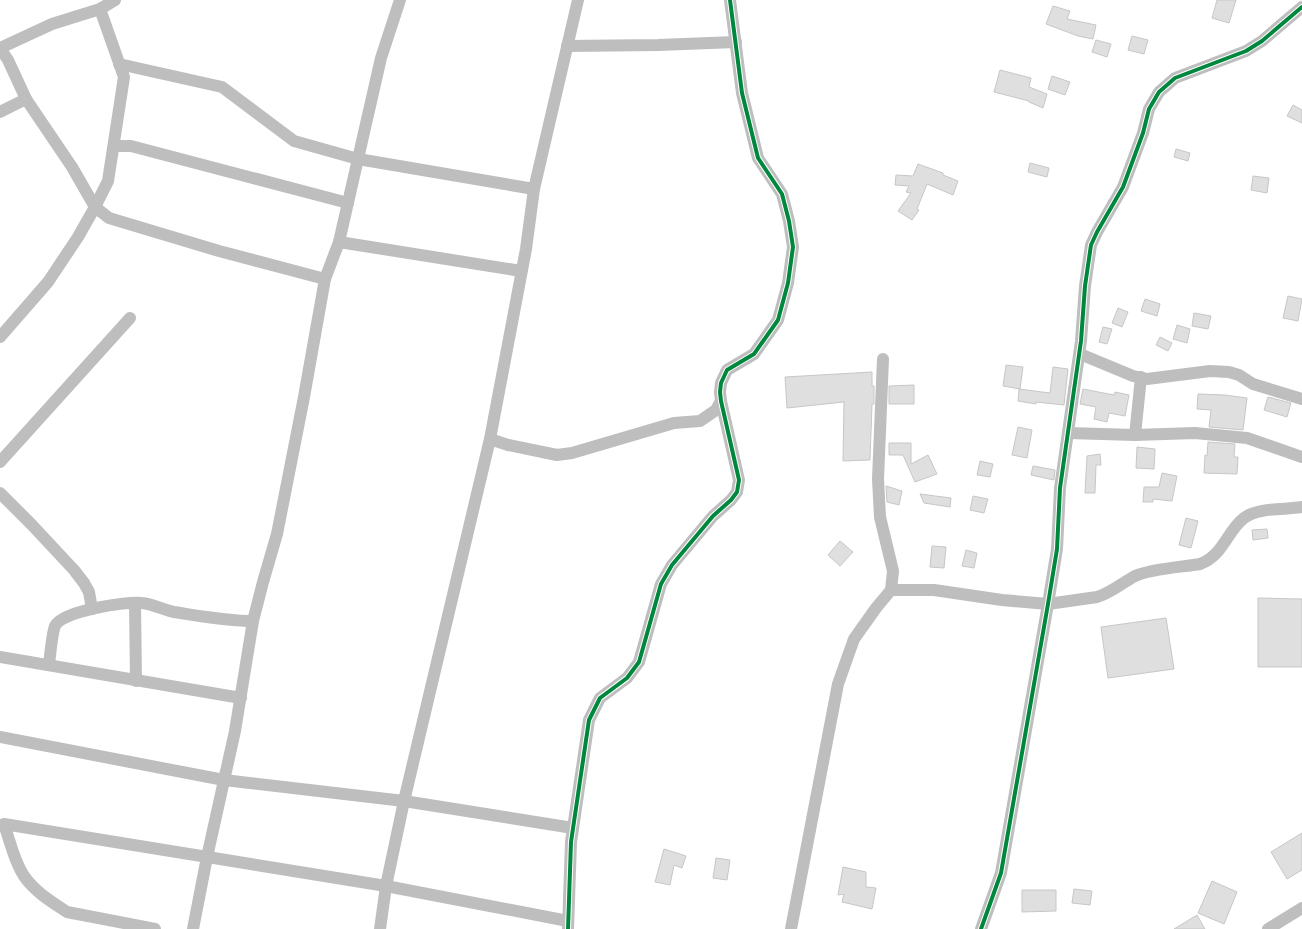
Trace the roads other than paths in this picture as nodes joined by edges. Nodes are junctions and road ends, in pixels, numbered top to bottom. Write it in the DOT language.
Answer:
graph roads {
  1 [pos="115,0"];
  2 [pos="400,0"];
  3 [pos="578,0"];
  4 [pos="730,0"];
  5 [pos="1302,7"];
  6 [pos="100,9"];
  7 [pos="736,42"];
  8 [pos="567,46"];
  9 [pos="0,48"];
  10 [pos="119,64"];
  11 [pos="26,99"];
  12 [pos="0,112"];
  13 [pos="114,146"];
  14 [pos="358,159"];
  15 [pos="534,189"];
  16 [pos="348,203"];
  17 [pos="95,207"];
  18 [pos="339,242"];
  19 [pos="522,272"];
  20 [pos="325,279"];
  21 [pos="130,318"];
  22 [pos="0,336"];
  23 [pos="1080,354"];
  24 [pos="883,358"];
  25 [pos="1141,377"];
  26 [pos="1302,399"];
  27 [pos="721,401"];
  28 [pos="1068,433"];
  29 [pos="1135,435"];
  30 [pos="490,439"];
  31 [pos="1302,457"];
  32 [pos="0,462"];
  33 [pos="0,493"];
  34 [pos="1302,507"];
  35 [pos="891,590"];
  36 [pos="135,603"];
  37 [pos="1048,604"];
  38 [pos="92,609"];
  39 [pos="253,621"];
  40 [pos="0,657"];
  41 [pos="49,666"];
  42 [pos="136,680"];
  43 [pos="240,698"];
  44 [pos="0,737"];
  45 [pos="224,780"];
  46 [pos="404,801"];
  47 [pos="573,828"];
  48 [pos="207,857"];
  49 [pos="386,886"];
  50 [pos="1302,908"];
  51 [pos="568,925"];
  52 [pos="155,929"];
  53 [pos="193,929"];
  54 [pos="380,929"];
  55 [pos="791,929"];
  56 [pos="981,929"];
  57 [pos="1268,929"];
  1 -- 6 [label="street"];
  2 -- 14 [label="street"];
  3 -- 8 [label="street"];
  4 -- 7 [label="street"];
  5 -- 23 [label="street"];
  6 -- 9 [label="street"];
  6 -- 10 [label="street"];
  7 -- 8 [label="street"];
  7 -- 27 [label="street"];
  8 -- 15 [label="street"];
  9 -- 11 [label="street"];
  10 -- 13 [label="street"];
  10 -- 14 [label="street"];
  11 -- 12 [label="street"];
  11 -- 17 [label="street"];
  13 -- 16 [label="street"];
  13 -- 17 [label="street"];
  14 -- 15 [label="street"];
  14 -- 16 [label="street"];
  15 -- 19 [label="street"];
  16 -- 18 [label="street"];
  17 -- 20 [label="street"];
  17 -- 22 [label="street"];
  18 -- 19 [label="street"];
  18 -- 20 [label="street"];
  19 -- 30 [label="street"];
  20 -- 39 [label="street"];
  21 -- 32 [label="street"];
  23 -- 25 [label="street"];
  23 -- 28 [label="street"];
  24 -- 35 [label="street"];
  25 -- 26 [label="street"];
  25 -- 29 [label="street"];
  27 -- 30 [label="street"];
  27 -- 47 [label="street"];
  28 -- 29 [label="street"];
  28 -- 37 [label="street"];
  29 -- 31 [label="street"];
  30 -- 46 [label="street"];
  33 -- 38 [label="street"];
  34 -- 37 [label="street"];
  35 -- 37 [label="street"];
  35 -- 55 [label="street"];
  36 -- 38 [label="street"];
  36 -- 39 [label="street"];
  36 -- 42 [label="street"];
  37 -- 56 [label="street"];
  38 -- 41 [label="street"];
  39 -- 43 [label="street"];
  40 -- 41 [label="street"];
  41 -- 42 [label="street"];
  42 -- 43 [label="street"];
  43 -- 45 [label="street"];
  44 -- 45 [label="street"];
  45 -- 46 [label="street"];
  45 -- 48 [label="street"];
  46 -- 47 [label="street"];
  46 -- 49 [label="street"];
  47 -- 51 [label="street"];
  48 -- 49 [label="street"];
  48 -- 52 [label="street"];
  48 -- 53 [label="street"];
  49 -- 51 [label="street"];
  49 -- 54 [label="street"];
  50 -- 57 [label="street"];
}
